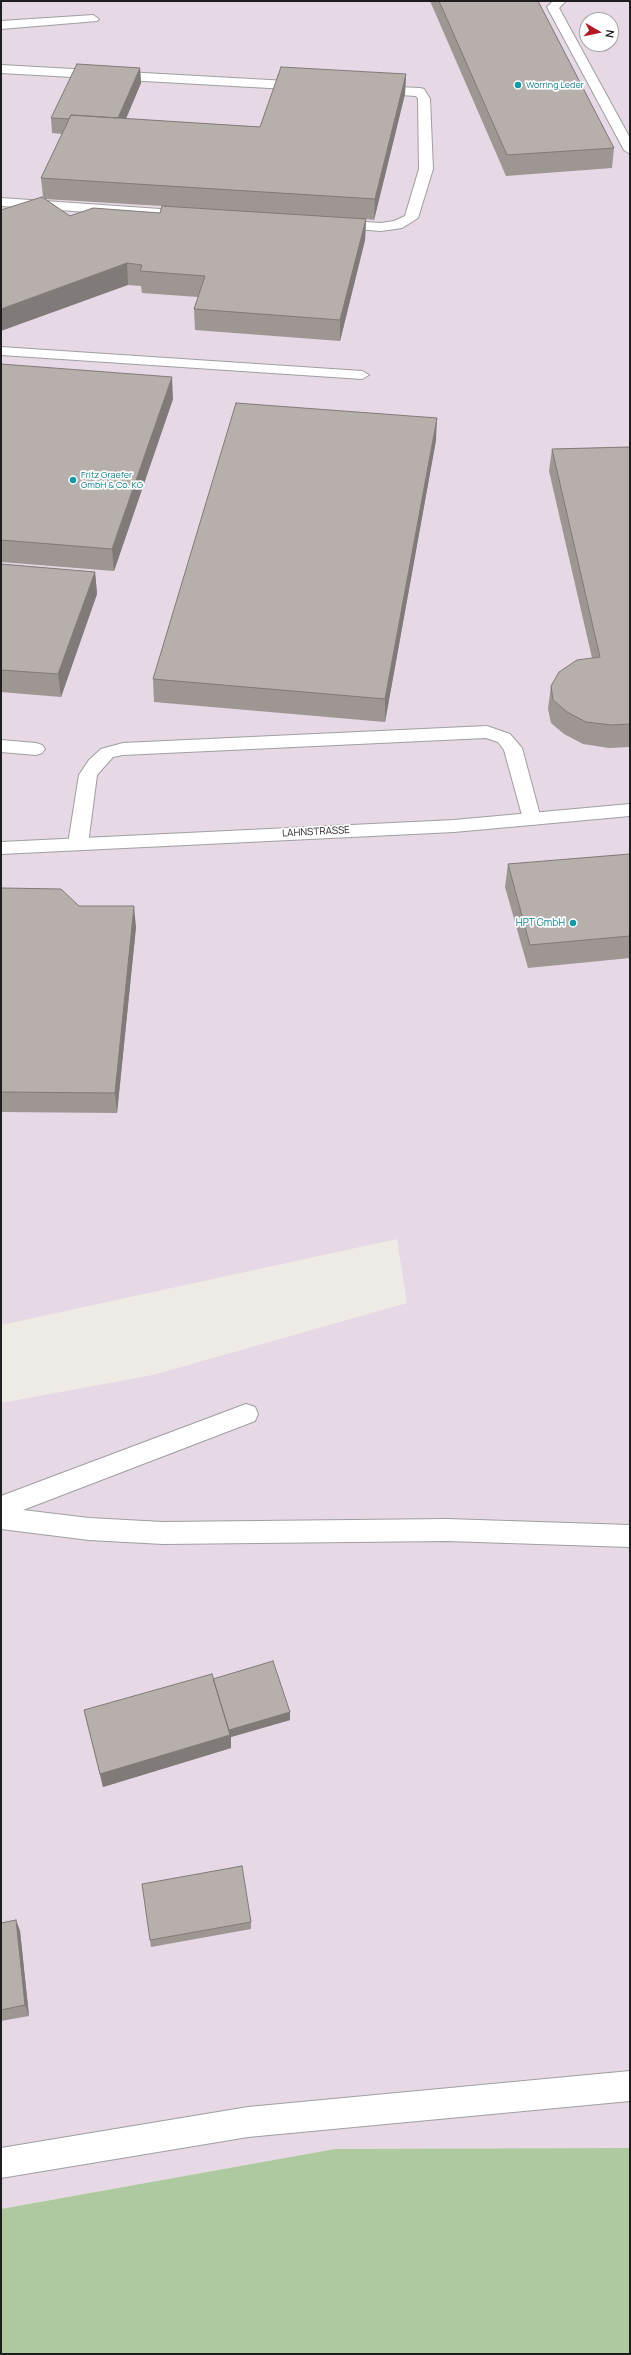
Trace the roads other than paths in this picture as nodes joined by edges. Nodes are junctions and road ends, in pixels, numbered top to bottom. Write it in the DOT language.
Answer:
graph roads {
  1 [pos="560,1"];
  2 [pos="93,19"];
  3 [pos="1,25"];
  4 [pos="1,69"];
  5 [pos="317,86"];
  6 [pos="364,89"];
  7 [pos="630,150"];
  8 [pos="1,202"];
  9 [pos="198,215"];
  10 [pos="322,223"];
  11 [pos="1,351"];
  12 [pos="362,375"];
  13 [pos="1,746"];
  14 [pos="36,749"];
  15 [pos="630,810"];
  16 [pos="532,819"];
  17 [pos="78,844"];
  18 [pos="1,848"];
  19 [pos="246,1414"];
  20 [pos="1,1507"];
  21 [pos="1,1518"];
  22 [pos="630,1536"];
  23 [pos="630,2086"];
  24 [pos="1,2163"];
  1 -- 7 [label="street"];
  2 -- 3 [label="street"];
  4 -- 5 [label="street"];
  6 -- 10 [label="street"];
  8 -- 9 [label="street"];
  11 -- 12 [label="street"];
  13 -- 14 [label="street"];
  15 -- 16 [label="street, LAHNSTRASSE"];
  16 -- 17 [label="street, LAHNSTRASSE"];
  16 -- 17 [label="street"];
  17 -- 18 [label="street, LAHNSTRASSE"];
  19 -- 20 [label="street"];
  21 -- 22 [label="street"];
  23 -- 24 [label="street"];
}
